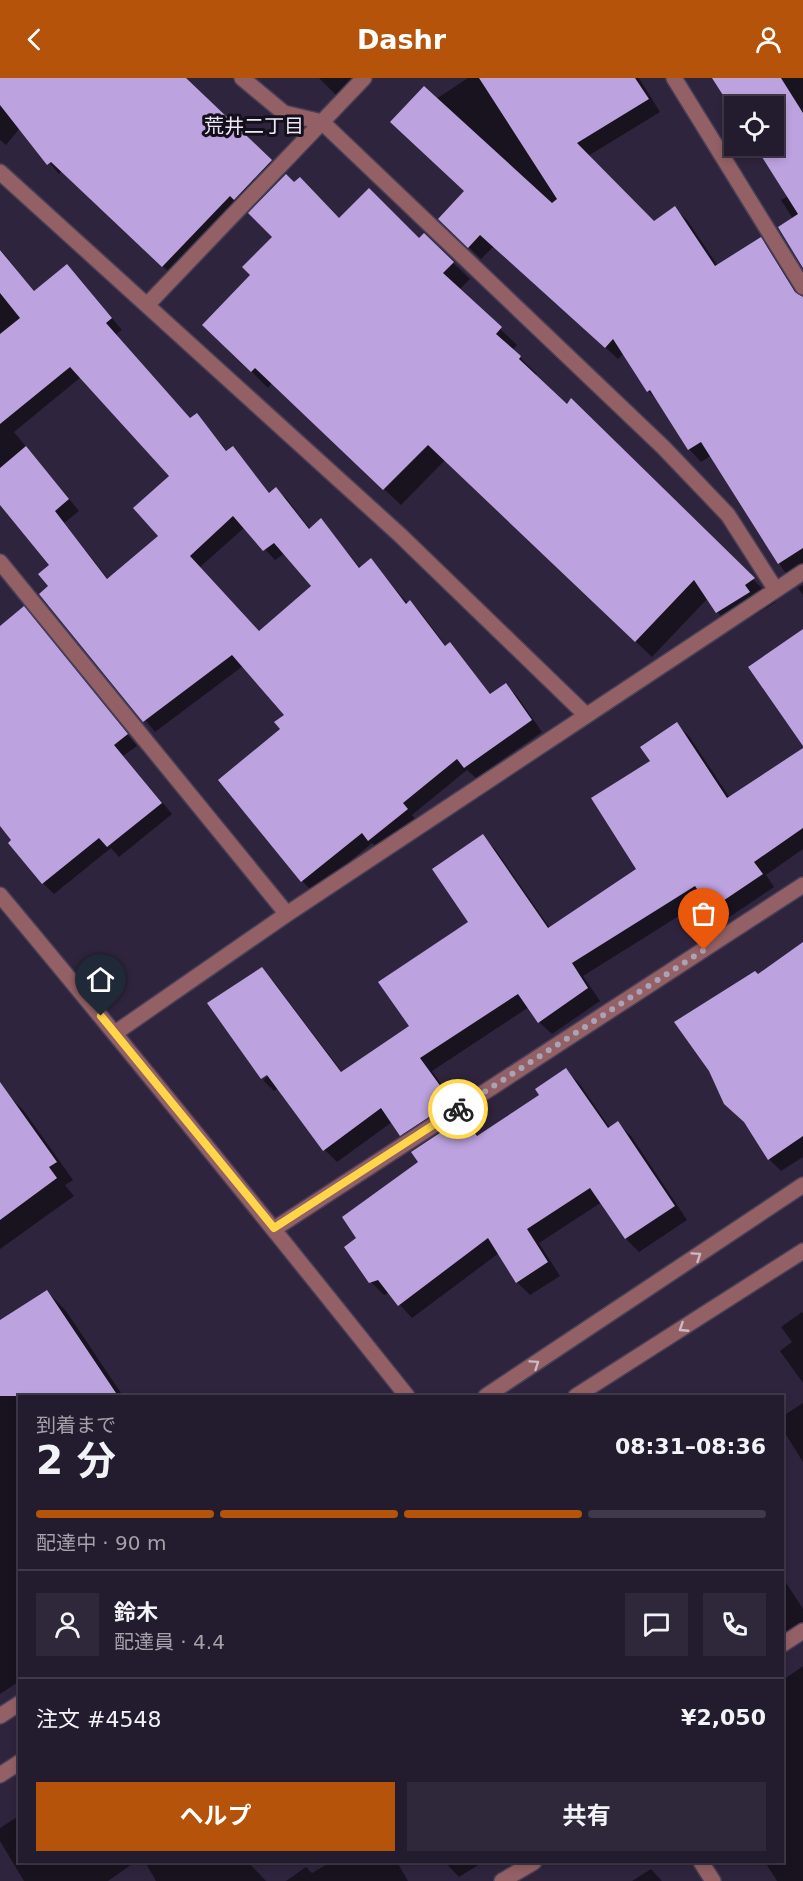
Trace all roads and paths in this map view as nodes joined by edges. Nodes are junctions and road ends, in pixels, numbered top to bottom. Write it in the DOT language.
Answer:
graph roads {
  1 [pos="242,78"];
  2 [pos="364,78"];
  3 [pos="674,78"];
  4 [pos="322,122"];
  5 [pos="0,172"];
  6 [pos="802,284"];
  7 [pos="147,305"];
  8 [pos="0,562"];
  9 [pos="803,572"];
  10 [pos="776,590"];
  11 [pos="586,715"];
  12 [pos="803,885"];
  13 [pos="0,895"];
  14 [pos="287,914"];
  15 [pos="115,1033"];
  16 [pos="803,1185"];
  17 [pos="274,1228"];
  18 [pos="803,1251"];
  19 [pos="406,1395"];
  20 [pos="488,1395"];
  21 [pos="578,1395"];
  22 [pos="803,1631"];
  23 [pos="784,1643"];
  24 [pos="18,1704"];
  25 [pos="0,1716"];
  26 [pos="18,1763"];
  27 [pos="0,1775"];
  28 [pos="532,1863"];
  29 [pos="702,1863"];
  30 [pos="502,1881"];
  31 [pos="713,1881"];
  1 -- 4 [label="street"];
  2 -- 4 [label="street"];
  3 -- 6 [label="street"];
  4 -- 7 [label="street"];
  4 -- 10 [label="street"];
  5 -- 7 [label="street"];
  7 -- 11 [label="street"];
  8 -- 14 [label="street"];
  9 -- 10 [label="street"];
  10 -- 11 [label="street"];
  11 -- 14 [label="street"];
  12 -- 17 [label="street"];
  13 -- 15 [label="street"];
  14 -- 15 [label="street"];
  15 -- 17 [label="street"];
  20 -- 16 [label="street, one-way"];
  17 -- 19 [label="street"];
  18 -- 21 [label="street, one-way"];
  22 -- 23 [label="street"];
  24 -- 25 [label="street"];
  26 -- 27 [label="street"];
  28 -- 30 [label="street"];
  29 -- 31 [label="street"];
}
